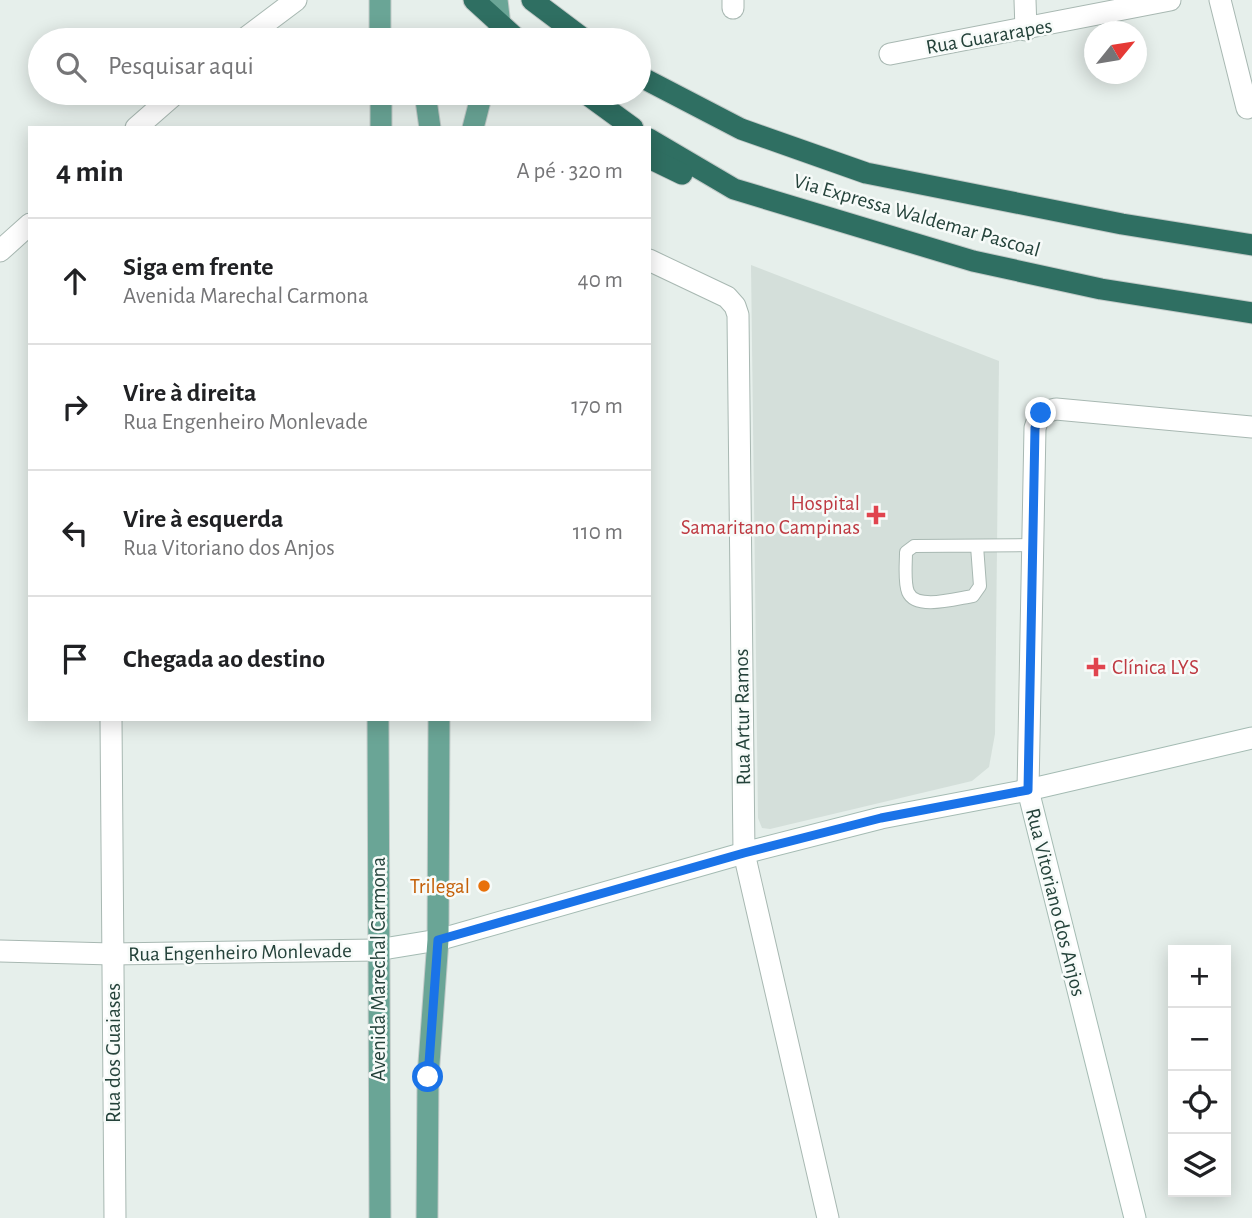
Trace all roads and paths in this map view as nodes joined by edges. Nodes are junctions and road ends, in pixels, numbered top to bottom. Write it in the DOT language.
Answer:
graph roads {
  1 [pos="296,0"];
  2 [pos="380,0"];
  3 [pos="474,0"];
  4 [pos="496,0"];
  5 [pos="532,0"];
  6 [pos="1026,0"];
  7 [pos="1170,0"];
  8 [pos="1220,0"];
  9 [pos="259,28"];
  10 [pos="380,28"];
  11 [pos="494,28"];
  12 [pos="498,28"];
  13 [pos="569,28"];
  14 [pos="1026,30"];
  15 [pos="890,54"];
  16 [pos="651,82"];
  17 [pos="162,105"];
  18 [pos="381,105"];
  19 [pos="427,105"];
  20 [pos="479,105"];
  21 [pos="601,105"];
  22 [pos="1247,108"];
  23 [pos="138,126"];
  24 [pos="381,126"];
  25 [pos="430,126"];
  26 [pos="474,126"];
  27 [pos="630,126"];
  28 [pos="651,140"];
  29 [pos="651,159"];
  30 [pos="734,189"];
  31 [pos="28,226"];
  32 [pos="1252,245"];
  33 [pos="0,251"];
  34 [pos="651,261"];
  35 [pos="1252,313"];
  36 [pos="1252,427"];
  37 [pos="1033,545"];
  38 [pos="977,546"];
  39 [pos="111,721"];
  40 [pos="379,721"];
  41 [pos="439,721"];
  42 [pos="1252,738"];
  43 [pos="1028,790"];
  44 [pos="744,853"];
  45 [pos="438,940"];
  46 [pos="377,950"];
  47 [pos="0,951"];
  48 [pos="112,954"];
  49 [pos="115,1218"];
  50 [pos="380,1218"];
  51 [pos="427,1218"];
  52 [pos="828,1218"];
  53 [pos="1135,1218"];
  1 -- 9 [label="street"];
  2 -- 10 [label="main road"];
  3 -- 11 [label="highway"];
  4 -- 12 [label="main road"];
  5 -- 13 [label="highway"];
  6 -- 14 [label="street"];
  7 -- 14 [label="street, Rua Guararapes"];
  8 -- 22 [label="street"];
  14 -- 15 [label="street, Rua Guararapes"];
  16 -- 32 [label="highway, Via Expressa Waldemar Pascoal"];
  17 -- 23 [label="street"];
  18 -- 24 [label="main road"];
  19 -- 25 [label="main road"];
  20 -- 26 [label="main road"];
  21 -- 27 [label="highway"];
  28 -- 30 [label="highway"];
  29 -- 30 [label="highway"];
  30 -- 35 [label="highway, Via Expressa Waldemar Pascoal"];
  31 -- 33 [label="street"];
  34 -- 44 [label="street, Rua Artur Ramos"];
  36 -- 37 [label="street, Rua Vitoriano dos Anjos"];
  37 -- 38 [label="lane"];
  37 -- 43 [label="street, Rua Vitoriano dos Anjos"];
  38 -- 38 [label="lane"];
  39 -- 48 [label="street, Rua dos Guaiases"];
  40 -- 46 [label="main road, Avenida Marechal Carmona"];
  41 -- 45 [label="main road"];
  42 -- 43 [label="street, Rua Engenheiro Monlevade"];
  43 -- 44 [label="street, Rua Engenheiro Monlevade"];
  43 -- 53 [label="street, Rua Vitoriano dos Anjos"];
  44 -- 45 [label="street, Rua Engenheiro Monlevade"];
  44 -- 52 [label="street, Rua Artur Ramos"];
  45 -- 46 [label="street, Rua Engenheiro Monlevade"];
  45 -- 51 [label="main road"];
  46 -- 48 [label="street, Rua Engenheiro Monlevade"];
  46 -- 50 [label="main road, Avenida Marechal Carmona"];
  47 -- 48 [label="street, Rua Engenheiro Monlevade"];
  48 -- 49 [label="street, Rua dos Guaiases"];
}
